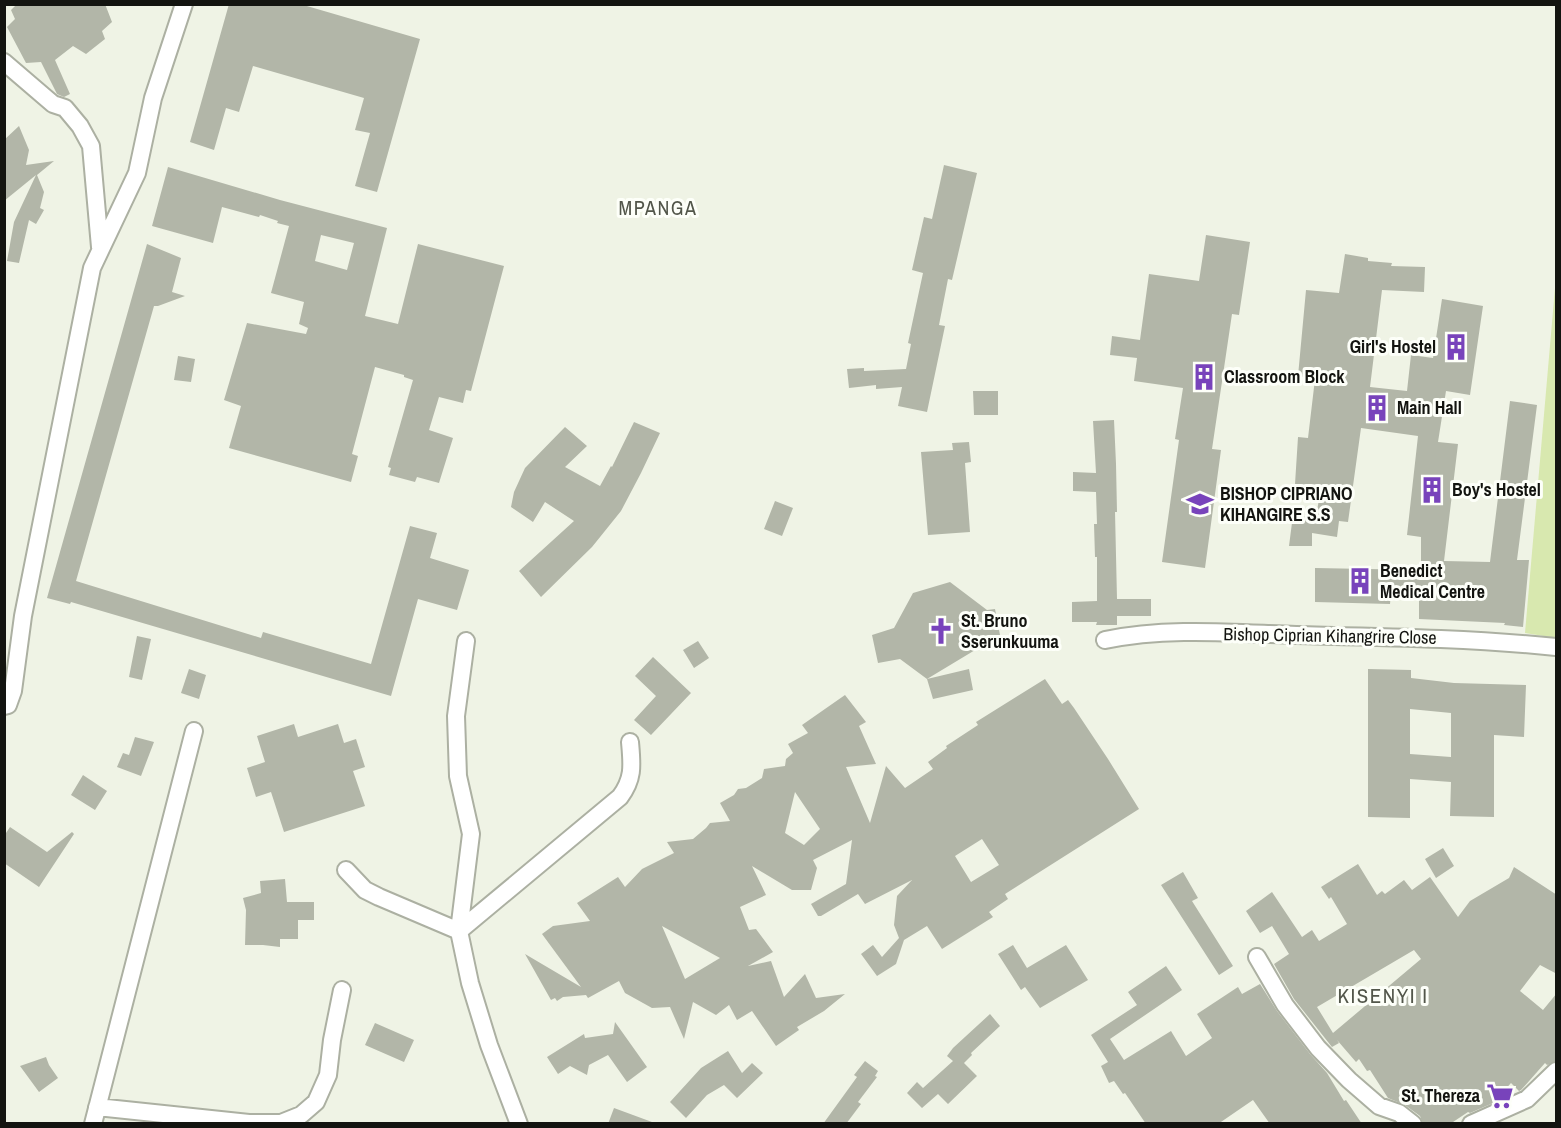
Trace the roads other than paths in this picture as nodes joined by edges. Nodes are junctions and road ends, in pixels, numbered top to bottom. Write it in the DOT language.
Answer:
graph roads {
  1 [pos="184,4"];
  2 [pos="4,62"];
  3 [pos="100,249"];
  4 [pos="1105,640"];
  5 [pos="466,641"];
  6 [pos="1557,647"];
  7 [pos="4,706"];
  8 [pos="194,731"];
  9 [pos="630,742"];
  10 [pos="346,870"];
  11 [pos="459,931"];
  12 [pos="1257,957"];
  13 [pos="342,990"];
  14 [pos="1557,1071"];
  15 [pos="95,1115"];
  16 [pos="519,1124"];
  17 [pos="1413,1124"];
  18 [pos="1471,1124"];
  1 -- 3 [label="street"];
  2 -- 3 [label="street"];
  3 -- 7 [label="street"];
  4 -- 6 [label="street, Bishop Ciprian Kihangrire Close"];
  5 -- 11 [label="street"];
  8 -- 15 [label="street"];
  9 -- 11 [label="street"];
  10 -- 11 [label="street"];
  11 -- 16 [label="street"];
  12 -- 17 [label="street"];
  13 -- 15 [label="street"];
  14 -- 18 [label="street"];
}
